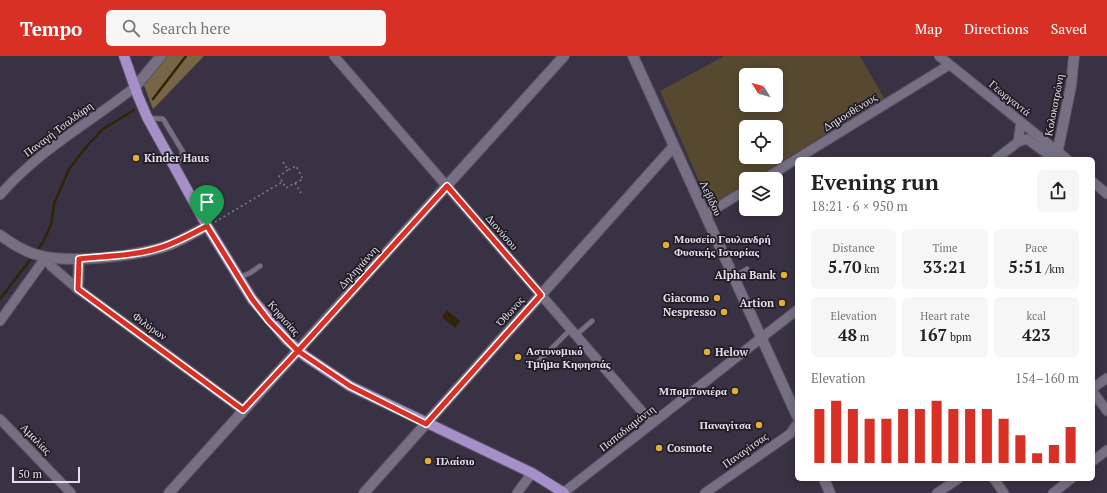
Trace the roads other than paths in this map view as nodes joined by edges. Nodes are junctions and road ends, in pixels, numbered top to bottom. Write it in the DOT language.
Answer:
graph roads {
  1 [pos="161,56"];
  2 [pos="334,56"];
  3 [pos="564,56"];
  4 [pos="633,56"];
  5 [pos="939,56"];
  6 [pos="1074,56"];
  7 [pos="126,57"];
  8 [pos="949,65"];
  9 [pos="136,92"];
  10 [pos="145,114"];
  11 [pos="1021,122"];
  12 [pos="1018,142"];
  13 [pos="674,146"];
  14 [pos="1056,156"];
  15 [pos="800,157"];
  16 [pos="999,157"];
  17 [pos="795,160"];
  18 [pos="175,167"];
  19 [pos="775,172"];
  20 [pos="1095,184"];
  21 [pos="447,186"];
  22 [pos="739,194"];
  23 [pos="1107,194"];
  24 [pos="0,195"];
  25 [pos="705,215"];
  26 [pos="207,226"];
  27 [pos="0,235"];
  28 [pos="46,257"];
  29 [pos="79,259"];
  30 [pos="260,266"];
  31 [pos="747,268"];
  32 [pos="734,277"];
  33 [pos="238,278"];
  34 [pos="78,289"];
  35 [pos="541,295"];
  36 [pos="795,312"];
  37 [pos="0,321"];
  38 [pos="592,321"];
  39 [pos="573,332"];
  40 [pos="761,337"];
  41 [pos="298,351"];
  42 [pos="537,363"];
  43 [pos="1107,378"];
  44 [pos="1095,387"];
  45 [pos="1095,395"];
  46 [pos="243,410"];
  47 [pos="1107,411"];
  48 [pos="795,412"];
  49 [pos="0,419"];
  50 [pos="652,423"];
  51 [pos="426,424"];
  52 [pos="795,427"];
  53 [pos="1107,450"];
  54 [pos="1095,459"];
  55 [pos="532,473"];
  56 [pos="825,481"];
  57 [pos="955,481"];
  58 [pos="995,481"];
  59 [pos="1068,481"];
  60 [pos="71,493"];
  61 [pos="169,493"];
  62 [pos="364,493"];
  63 [pos="517,493"];
  64 [pos="563,493"];
  65 [pos="705,493"];
  66 [pos="830,493"];
  67 [pos="937,493"];
  68 [pos="1004,493"];
  69 [pos="1053,493"];
  1 -- 9 [label="street"];
  2 -- 21 [label="street, Διονύσου"];
  3 -- 21 [label="street, Δηληγιάννη"];
  4 -- 13 [label="street, Λεβίδου"];
  5 -- 8 [label="street, Γεωργαντά"];
  6 -- 14 [label="street, Κολοκοτρώνη"];
  7 -- 9 [label="main road, Κηφισίας"];
  8 -- 11 [label="street, Γεωργαντά"];
  8 -- 15 [label="street, Δημοσθένους"];
  9 -- 10 [label="main road, Κηφισίας"];
  9 -- 24 [label="street, Παναγή Τσαλδάρη"];
  10 -- 18 [label="main road, Κηφισίας"];
  10 -- 18 [label="lane"];
  11 -- 12 [label="street"];
  11 -- 14 [label="street, Γεωργαντά"];
  12 -- 14 [label="street"];
  12 -- 16 [label="street"];
  13 -- 25 [label="street, Λεβίδου"];
  13 -- 35 [label="street, Όθωνος"];
  17 -- 19 [label="street, Δημοσθένους"];
  18 -- 26 [label="main road, Κηφισίας"];
  20 -- 23 [label="street"];
  21 -- 35 [label="street, Διονύσου"];
  21 -- 41 [label="street, Δηληγιάννη"];
  22 -- 25 [label="street"];
  25 -- 32 [label="street, Λεβίδου"];
  26 -- 29 [label="street"];
  26 -- 33 [label="main road, Κηφισίας"];
  27 -- 28 [label="street"];
  28 -- 29 [label="street"];
  28 -- 34 [label="street, Φιλύρων"];
  28 -- 37 [label="street"];
  29 -- 34 [label="street"];
  30 -- 33 [label="lane"];
  31 -- 32 [label="lane"];
  32 -- 40 [label="street, Λεβίδου"];
  33 -- 41 [label="main road, Κηφισίας"];
  34 -- 46 [label="street, Φιλύρων"];
  35 -- 39 [label="street, Διονύσου"];
  35 -- 51 [label="street, Όθωνος"];
  36 -- 40 [label="street, Παπαδιαμάντη"];
  38 -- 39 [label="lane"];
  39 -- 42 [label="lane"];
  39 -- 50 [label="street, Διονύσου"];
  40 -- 48 [label="street, Λεβίδου"];
  40 -- 50 [label="street, Παπαδιαμάντη"];
  41 -- 46 [label="street, Δηληγιάννη"];
  41 -- 51 [label="main road, Κηφισίας"];
  43 -- 44 [label="street"];
  45 -- 47 [label="street"];
  46 -- 61 [label="street, Δηληγιάννη"];
  49 -- 60 [label="street, Αμαλίας"];
  50 -- 64 [label="street, Παπαδιαμάντη"];
  51 -- 55 [label="main road, Κηφισίας"];
  51 -- 62 [label="street, Όθωνος"];
  52 -- 65 [label="street, Παναγίτσας"];
  53 -- 54 [label="street"];
  55 -- 63 [label="street"];
  55 -- 64 [label="main road, Κηφισίας"];
  56 -- 66 [label="street"];
  57 -- 67 [label="street"];
  58 -- 68 [label="street"];
  59 -- 69 [label="street"];
}
